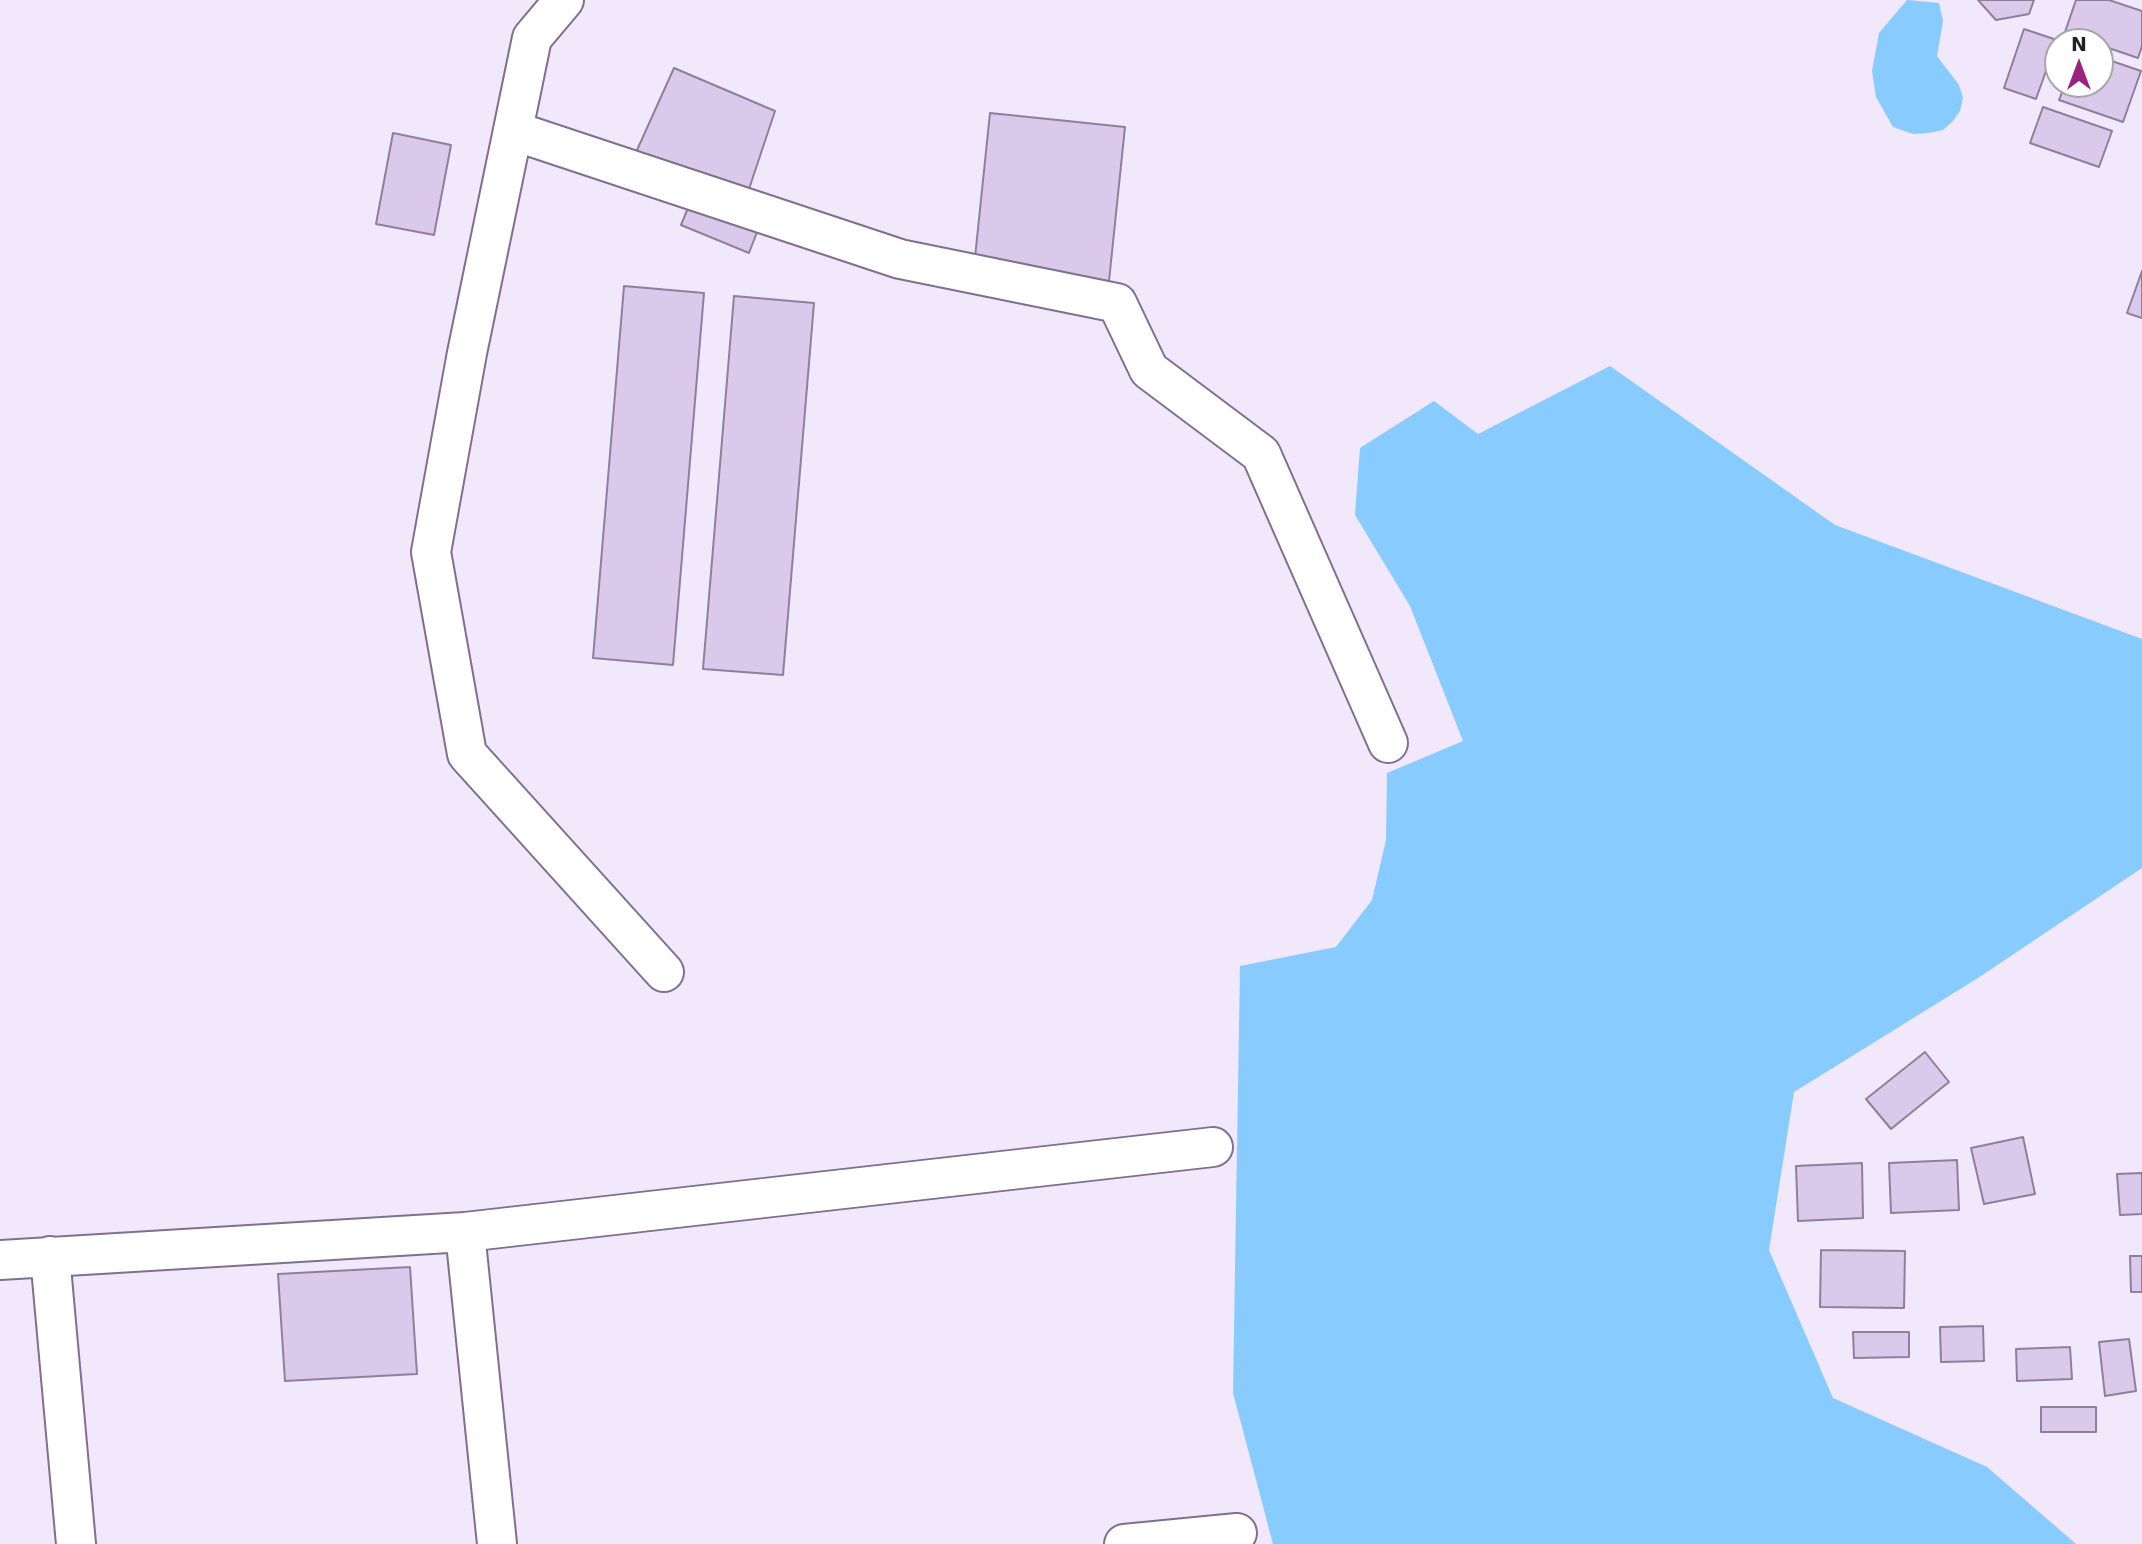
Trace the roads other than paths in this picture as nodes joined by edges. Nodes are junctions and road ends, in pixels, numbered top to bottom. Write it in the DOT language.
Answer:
graph roads {
  1 [pos="564,0"];
  2 [pos="514,131"];
  3 [pos="1388,743"];
  4 [pos="664,972"];
  5 [pos="1213,1147"];
  6 [pos="466,1232"];
  7 [pos="50,1256"];
  8 [pos="0,1260"];
  9 [pos="1237,1533"];
  10 [pos="76,1544"];
  11 [pos="497,1544"];
  12 [pos="1124,1544"];
  1 -- 2 [label="street"];
  2 -- 3 [label="street"];
  2 -- 4 [label="street"];
  5 -- 6 [label="street"];
  6 -- 7 [label="street"];
  6 -- 11 [label="street"];
  7 -- 8 [label="street"];
  7 -- 10 [label="street"];
  9 -- 12 [label="street"];
}
